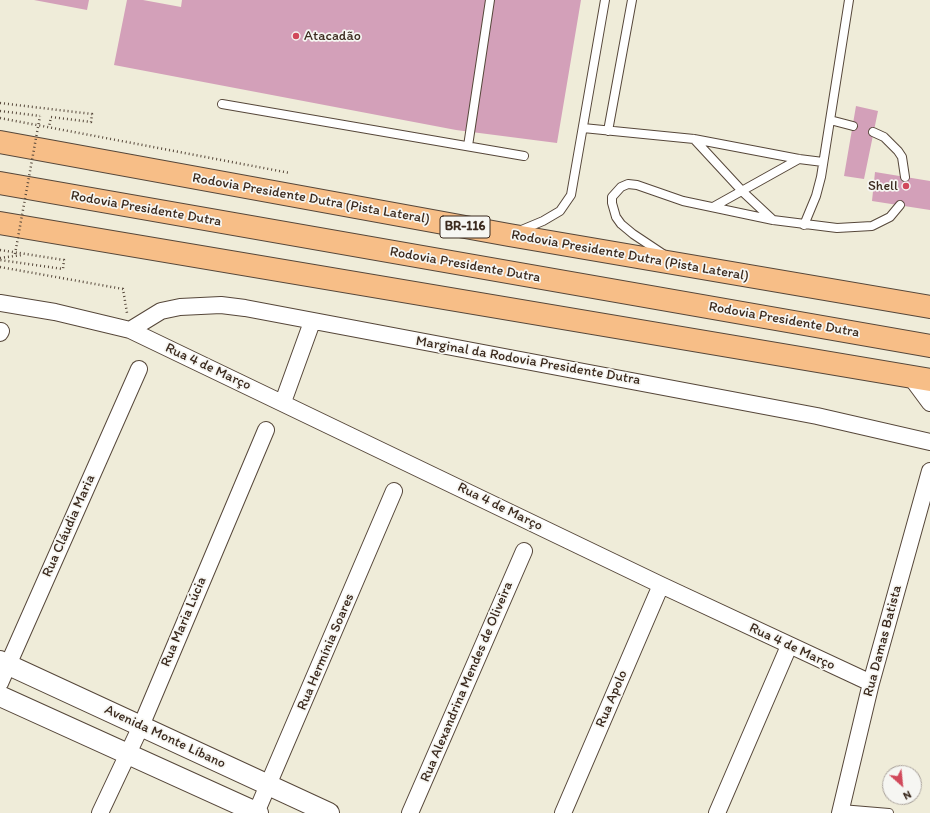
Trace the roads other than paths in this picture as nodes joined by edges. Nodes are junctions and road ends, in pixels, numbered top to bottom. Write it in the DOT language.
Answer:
graph roads {
  1 [pos="490,0"];
  2 [pos="605,0"];
  3 [pos="632,0"];
  4 [pos="849,0"];
  5 [pos="222,104"];
  6 [pos="830,120"];
  7 [pos="853,126"];
  8 [pos="583,128"];
  9 [pos="608,131"];
  10 [pos="873,132"];
  11 [pos="694,139"];
  12 [pos="0,142"];
  13 [pos="468,146"];
  14 [pos="524,156"];
  15 [pos="799,159"];
  16 [pos="823,162"];
  17 [pos="906,177"];
  18 [pos="0,183"];
  19 [pos="743,192"];
  20 [pos="900,206"];
  21 [pos="713,207"];
  22 [pos="773,220"];
  23 [pos="0,223"];
  24 [pos="804,225"];
  25 [pos="510,236"];
  26 [pos="681,266"];
  27 [pos="0,303"];
  28 [pos="930,308"];
  29 [pos="312,322"];
  30 [pos="130,330"];
  31 [pos="930,346"];
  32 [pos="139,369"];
  33 [pos="920,378"];
  34 [pos="283,402"];
  35 [pos="930,403"];
  36 [pos="266,430"];
  37 [pos="930,442"];
  38 [pos="930,471"];
  39 [pos="394,492"];
  40 [pos="524,551"];
  41 [pos="661,585"];
  42 [pos="789,646"];
  43 [pos="4,662"];
  44 [pos="0,683"];
  45 [pos="871,683"];
  46 [pos="0,696"];
  47 [pos="140,726"];
  48 [pos="127,753"];
  49 [pos="269,785"];
  50 [pos="841,811"];
  51 [pos="100,813"];
  52 [pos="257,813"];
  53 [pos="329,813"];
  54 [pos="410,813"];
  55 [pos="563,813"];
  56 [pos="717,813"];
  57 [pos="889,813"];
  1 -- 13 [label="lane"];
  2 -- 8 [label="lane"];
  3 -- 9 [label="lane"];
  4 -- 6 [label="lane"];
  5 -- 13 [label="lane"];
  6 -- 7 [label="lane"];
  6 -- 16 [label="lane"];
  8 -- 9 [label="lane"];
  8 -- 25 [label="lane"];
  9 -- 11 [label="lane"];
  10 -- 17 [label="lane"];
  11 -- 15 [label="lane"];
  11 -- 19 [label="lane"];
  12 -- 25 [label="highway, Rodovia Presidente Dutra (Pista Lateral) / BR-116"];
  13 -- 14 [label="lane"];
  15 -- 16 [label="lane"];
  15 -- 19 [label="lane"];
  16 -- 24 [label="lane"];
  18 -- 31 [label="highway, Rodovia Presidente Dutra"];
  19 -- 21 [label="lane"];
  19 -- 22 [label="lane"];
  20 -- 24 [label="lane"];
  21 -- 22 [label="lane"];
  21 -- 26 [label="lane"];
  22 -- 24 [label="lane"];
  23 -- 33 [label="highway"];
  25 -- 26 [label="highway, Rodovia Presidente Dutra (Pista Lateral) / BR-116"];
  26 -- 28 [label="highway, Rodovia Presidente Dutra (Pista Lateral) / BR-116"];
  27 -- 30 [label="street, Rua 4 de Março"];
  29 -- 30 [label="street, Marginal da Rodovia Presidente Dutra"];
  29 -- 34 [label="street"];
  29 -- 37 [label="street, Marginal da Rodovia Presidente Dutra"];
  30 -- 34 [label="street, Rua 4 de Março"];
  32 -- 43 [label="street, Rua Cláudia Maria"];
  33 -- 35 [label="street"];
  34 -- 41 [label="street, Rua 4 de Março"];
  36 -- 47 [label="street, Rua Maria Lúcia"];
  38 -- 45 [label="street, Rua Damas Batista"];
  39 -- 49 [label="street, Rua Hermínia Soares"];
  40 -- 54 [label="street, Rua Alexandrina Mendes de Oliveira"];
  41 -- 42 [label="street, Rua 4 de Março"];
  41 -- 55 [label="street, Rua Apolo"];
  42 -- 45 [label="street, Rua 4 de Março"];
  42 -- 56 [label="street"];
  43 -- 44 [label="street, Rua Cláudia Maria"];
  43 -- 47 [label="street, Avenida Monte Líbano"];
  45 -- 50 [label="street, Rua Damas Batista"];
  46 -- 48 [label="street"];
  47 -- 48 [label="street, Rua Maria Lúcia"];
  47 -- 49 [label="street, Avenida Monte Líbano"];
  48 -- 51 [label="street, Rua Maria Lúcia"];
  48 -- 52 [label="street"];
  49 -- 52 [label="street, Rua Hermínia Soares"];
  49 -- 53 [label="street, Avenida Monte Líbano"];
  50 -- 57 [label="lane"];
}
